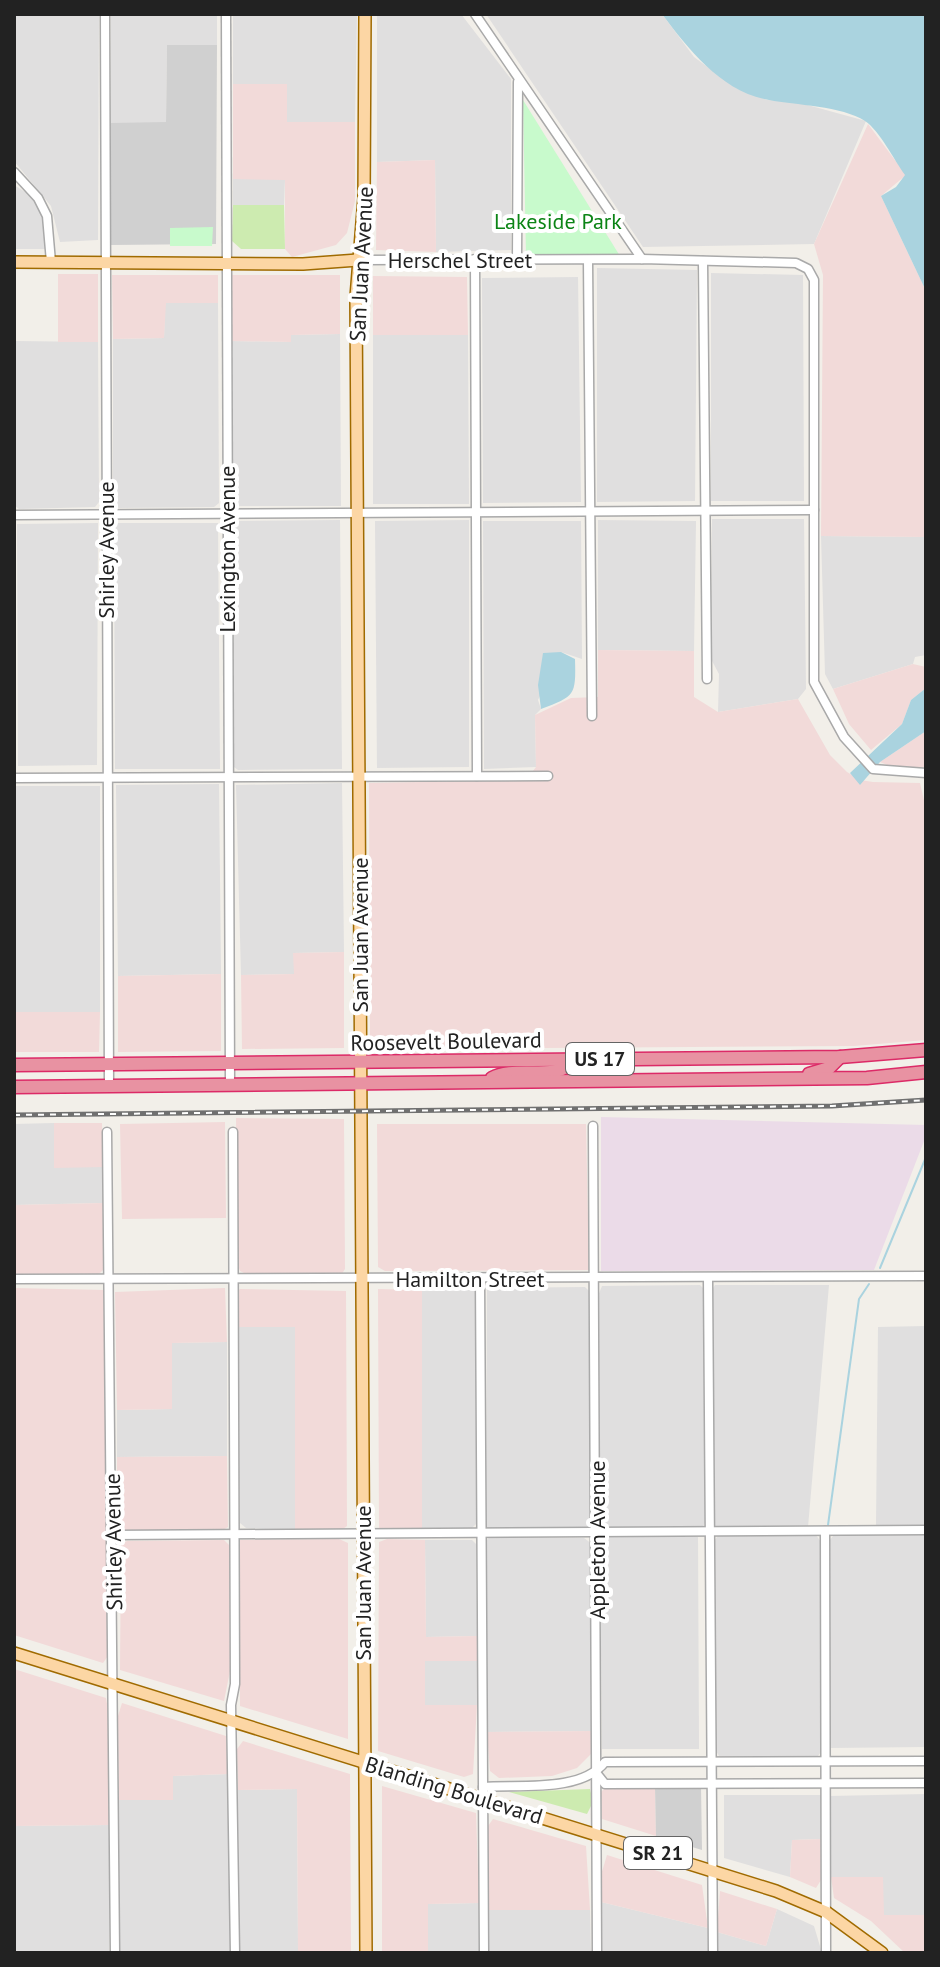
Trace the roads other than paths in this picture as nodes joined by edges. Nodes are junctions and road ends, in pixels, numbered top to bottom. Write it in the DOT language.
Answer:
graph roads {
  1 [pos="105,14"];
  2 [pos="226,14"];
  3 [pos="365,14"];
  4 [pos="475,14"];
  5 [pos="518,81"];
  6 [pos="15,176"];
  7 [pos="475,259"];
  8 [pos="642,259"];
  9 [pos="358,260"];
  10 [pos="517,260"];
  11 [pos="588,260"];
  12 [pos="703,261"];
  13 [pos="14,262"];
  14 [pos="51,262"];
  15 [pos="104,263"];
  16 [pos="225,264"];
  17 [pos="814,510"];
  18 [pos="704,511"];
  19 [pos="590,512"];
  20 [pos="476,513"];
  21 [pos="226,514"];
  22 [pos="357,514"];
  23 [pos="14,515"];
  24 [pos="106,515"];
  25 [pos="707,679"];
  26 [pos="592,716"];
  27 [pos="926,773"];
  28 [pos="359,776"];
  29 [pos="477,776"];
  30 [pos="548,776"];
  31 [pos="107,777"];
  32 [pos="228,777"];
  33 [pos="14,778"];
  34 [pos="926,1050"];
  35 [pos="840,1057"];
  36 [pos="575,1059"];
  37 [pos="361,1062"];
  38 [pos="230,1063"];
  39 [pos="109,1064"];
  40 [pos="14,1065"];
  41 [pos="926,1072"];
  42 [pos="791,1078"];
  43 [pos="867,1078"];
  44 [pos="486,1082"];
  45 [pos="361,1083"];
  46 [pos="230,1084"];
  47 [pos="109,1086"];
  48 [pos="14,1087"];
  49 [pos="593,1126"];
  50 [pos="107,1132"];
  51 [pos="233,1132"];
  52 [pos="926,1276"];
  53 [pos="708,1278"];
  54 [pos="14,1279"];
  55 [pos="480,1279"];
  56 [pos="594,1279"];
  57 [pos="232,1280"];
  58 [pos="362,1280"];
  59 [pos="109,1281"];
  60 [pos="926,1530"];
  61 [pos="825,1531"];
  62 [pos="710,1532"];
  63 [pos="596,1533"];
  64 [pos="482,1534"];
  65 [pos="113,1535"];
  66 [pos="363,1535"];
  67 [pos="233,1536"];
  68 [pos="14,1653"];
  69 [pos="114,1684"];
  70 [pos="234,1721"];
  71 [pos="711,1761"];
  72 [pos="825,1761"];
  73 [pos="926,1761"];
  74 [pos="364,1762"];
  75 [pos="596,1773"];
  76 [pos="826,1782"];
  77 [pos="711,1783"];
  78 [pos="926,1783"];
  79 [pos="483,1792"];
  80 [pos="597,1834"];
  81 [pos="712,1871"];
  82 [pos="826,1912"];
  83 [pos="115,1953"];
  84 [pos="235,1953"];
  85 [pos="366,1953"];
  86 [pos="484,1953"];
  87 [pos="597,1953"];
  88 [pos="713,1953"];
  89 [pos="826,1953"];
  90 [pos="882,1953"];
  1 -- 15 [label="street, Shirley Avenue"];
  2 -- 16 [label="street, Lexington Avenue"];
  3 -- 9 [label="main road, San Juan Avenue"];
  4 -- 5 [label="street"];
  5 -- 8 [label="street"];
  5 -- 10 [label="street"];
  6 -- 14 [label="street"];
  7 -- 9 [label="street, Herschel Street"];
  7 -- 10 [label="street, Herschel Street"];
  7 -- 20 [label="street"];
  8 -- 11 [label="street, Herschel Street"];
  8 -- 12 [label="street, Herschel Street"];
  9 -- 16 [label="main road, Herschel Street"];
  9 -- 22 [label="main road, San Juan Avenue"];
  10 -- 11 [label="street, Herschel Street"];
  11 -- 19 [label="street"];
  12 -- 17 [label="street, Herschel Street"];
  12 -- 18 [label="street"];
  13 -- 14 [label="main road, Herschel Street"];
  14 -- 15 [label="main road, Herschel Street"];
  15 -- 16 [label="main road, Herschel Street"];
  15 -- 24 [label="street, Shirley Avenue"];
  16 -- 21 [label="street, Lexington Avenue"];
  17 -- 18 [label="street"];
  17 -- 27 [label="street"];
  18 -- 19 [label="street"];
  18 -- 25 [label="street"];
  19 -- 20 [label="street"];
  19 -- 26 [label="street"];
  20 -- 22 [label="street"];
  20 -- 29 [label="street"];
  21 -- 22 [label="street"];
  21 -- 24 [label="street"];
  21 -- 32 [label="street, Lexington Avenue"];
  22 -- 28 [label="main road, San Juan Avenue"];
  23 -- 24 [label="street"];
  24 -- 31 [label="street, Shirley Avenue"];
  28 -- 29 [label="street"];
  28 -- 32 [label="street"];
  28 -- 37 [label="main road, San Juan Avenue"];
  29 -- 30 [label="street"];
  31 -- 32 [label="street"];
  31 -- 33 [label="street"];
  31 -- 39 [label="street, Shirley Avenue"];
  32 -- 38 [label="street, Lexington Avenue"];
  34 -- 35 [label="highway, Roosevelt Boulevard / US 17"];
  35 -- 36 [label="highway, Roosevelt Boulevard / US 17"];
  35 -- 42 [label="highway"];
  35 -- 43 [label="highway"];
  36 -- 37 [label="highway, Roosevelt Boulevard / US 17"];
  36 -- 44 [label="highway"];
  37 -- 38 [label="highway, Roosevelt Boulevard / US 17"];
  37 -- 45 [label="main road, San Juan Avenue"];
  38 -- 39 [label="highway, Roosevelt Boulevard / US 17"];
  38 -- 46 [label="street, Lexington Avenue"];
  39 -- 40 [label="highway, Roosevelt Boulevard / US 17"];
  39 -- 47 [label="street, Shirley Avenue"];
  41 -- 43 [label="highway, Roosevelt Boulevard / US 17"];
  42 -- 43 [label="highway, Roosevelt Boulevard / US 17"];
  42 -- 44 [label="highway, Roosevelt Boulevard / US 17"];
  44 -- 45 [label="highway, Roosevelt Boulevard / US 17"];
  45 -- 46 [label="highway, Roosevelt Boulevard / US 17"];
  45 -- 58 [label="main road, San Juan Avenue"];
  46 -- 47 [label="highway, Roosevelt Boulevard / US 17"];
  47 -- 48 [label="highway, Roosevelt Boulevard / US 17"];
  49 -- 56 [label="street, Appleton Avenue"];
  50 -- 59 [label="street, Shirley Avenue"];
  51 -- 57 [label="street"];
  52 -- 53 [label="street, Hamilton Street"];
  53 -- 56 [label="street, Hamilton Street"];
  53 -- 62 [label="street"];
  54 -- 59 [label="street, Hamilton Street"];
  55 -- 56 [label="street, Hamilton Street"];
  55 -- 58 [label="street, Hamilton Street"];
  55 -- 64 [label="street"];
  56 -- 63 [label="street, Appleton Avenue"];
  57 -- 58 [label="street, Hamilton Street"];
  57 -- 59 [label="street, Hamilton Street"];
  57 -- 67 [label="street"];
  58 -- 66 [label="main road, San Juan Avenue"];
  59 -- 65 [label="street, Shirley Avenue"];
  60 -- 61 [label="street"];
  61 -- 62 [label="street"];
  61 -- 72 [label="street"];
  62 -- 63 [label="street"];
  62 -- 71 [label="street"];
  63 -- 64 [label="street"];
  63 -- 75 [label="street, Appleton Avenue"];
  64 -- 66 [label="street"];
  64 -- 79 [label="street"];
  65 -- 67 [label="street"];
  65 -- 69 [label="street, Shirley Avenue"];
  66 -- 67 [label="street"];
  66 -- 74 [label="main road, San Juan Avenue"];
  67 -- 70 [label="street"];
  68 -- 69 [label="main road, Blanding Boulevard / SR 21"];
  69 -- 70 [label="main road, Blanding Boulevard / SR 21"];
  69 -- 83 [label="street, Shirley Avenue"];
  70 -- 74 [label="main road, Blanding Boulevard / SR 21"];
  70 -- 84 [label="street"];
  71 -- 72 [label="street"];
  71 -- 75 [label="street"];
  71 -- 77 [label="street"];
  72 -- 73 [label="street"];
  72 -- 76 [label="street"];
  74 -- 79 [label="main road, Blanding Boulevard / SR 21"];
  74 -- 85 [label="main road, San Juan Avenue"];
  75 -- 77 [label="street"];
  75 -- 79 [label="street"];
  75 -- 80 [label="street, Appleton Avenue"];
  76 -- 77 [label="street"];
  76 -- 78 [label="street"];
  76 -- 82 [label="street"];
  77 -- 81 [label="street"];
  79 -- 80 [label="main road, Blanding Boulevard / SR 21"];
  79 -- 86 [label="street"];
  80 -- 81 [label="main road, Blanding Boulevard / SR 21"];
  80 -- 87 [label="street, Appleton Avenue"];
  81 -- 82 [label="main road, Blanding Boulevard / SR 21"];
  81 -- 88 [label="street"];
  82 -- 89 [label="street"];
  82 -- 90 [label="main road, Blanding Boulevard / SR 21"];
}
